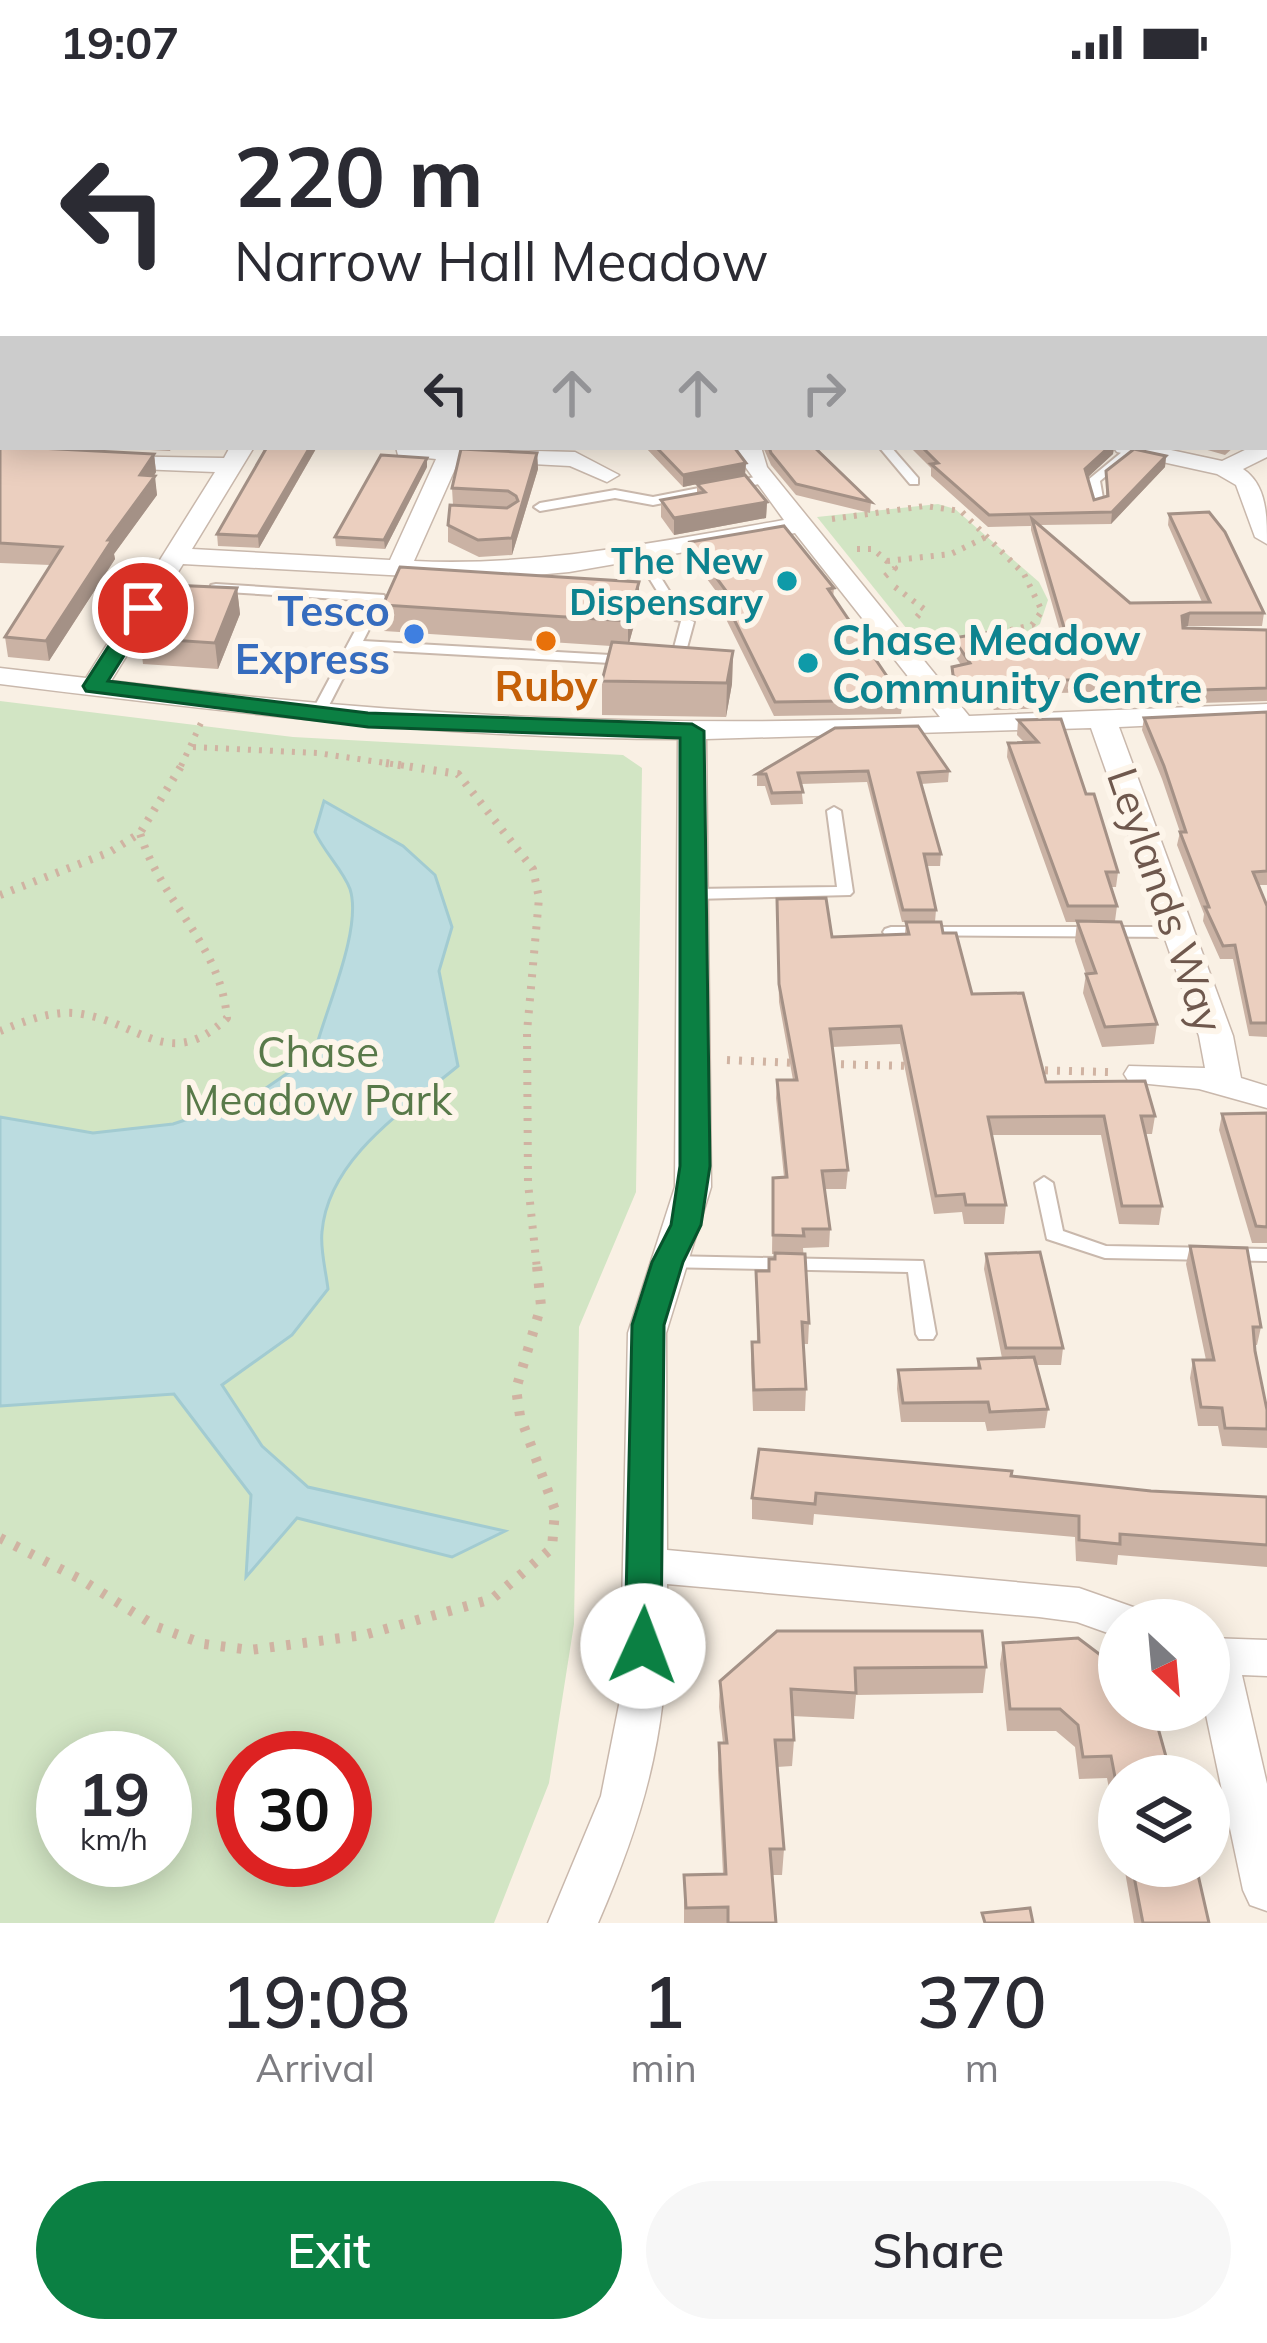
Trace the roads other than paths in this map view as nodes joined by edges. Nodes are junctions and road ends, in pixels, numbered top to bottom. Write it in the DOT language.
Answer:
graph roads {
  1 [pos="749,450"];
  2 [pos="888,450"];
  3 [pos="1129,450"];
  4 [pos="1140,450"];
  5 [pos="1263,450"];
  6 [pos="406,451"];
  7 [pos="450,453"];
  8 [pos="236,456"];
  9 [pos="89,460"];
  10 [pos="1225,469"];
  11 [pos="607,476"];
  12 [pos="765,479"];
  13 [pos="914,481"];
  14 [pos="1098,504"];
  15 [pos="540,507"];
  16 [pos="802,525"];
  17 [pos="1267,537"];
  18 [pos="639,552"];
  19 [pos="177,556"];
  20 [pos="398,569"];
  21 [pos="197,587"];
  22 [pos="354,645"];
  23 [pos="0,676"];
  24 [pos="94,686"];
  25 [pos="1267,712"];
  26 [pos="317,715"];
  27 [pos="1102,719"];
  28 [pos="961,725"];
  29 [pos="692,731"];
  30 [pos="833,811"];
  31 [pos="694,894"];
  32 [pos="891,932"];
  33 [pos="1179,932"];
  34 [pos="1142,1074"];
  35 [pos="1226,1083"];
  36 [pos="1267,1097"];
  37 [pos="1044,1183"];
  38 [pos="1267,1255"];
  39 [pos="668,1262"];
  40 [pos="926,1334"];
  41 [pos="647,1565"];
  42 [pos="1098,1612"];
  43 [pos="1230,1657"];
  44 [pos="1267,1658"];
  45 [pos="1230,1730"];
  46 [pos="1267,1890"];
  47 [pos="573,1923"];
  1 -- 12 [label="street"];
  2 -- 13 [label="lane"];
  3 -- 14 [label="lane"];
  4 -- 10 [label="street"];
  5 -- 10 [label="street"];
  6 -- 7 [label="street"];
  7 -- 11 [label="street"];
  7 -- 20 [label="street"];
  8 -- 9 [label="street"];
  8 -- 19 [label="street"];
  10 -- 17 [label="street"];
  12 -- 15 [label="lane"];
  12 -- 16 [label="street"];
  16 -- 18 [label="street"];
  16 -- 28 [label="street"];
  18 -- 20 [label="street"];
  18 -- 22 [label="lane"];
  19 -- 20 [label="street"];
  19 -- 24 [label="street"];
  21 -- 22 [label="lane"];
  22 -- 26 [label="lane"];
  23 -- 24 [label="street"];
  24 -- 26 [label="street"];
  25 -- 27 [label="street"];
  26 -- 29 [label="street"];
  27 -- 28 [label="street"];
  27 -- 33 [label="street, Leylands Way"];
  28 -- 29 [label="street"];
  29 -- 31 [label="street"];
  30 -- 31 [label="lane"];
  31 -- 39 [label="street"];
  32 -- 33 [label="lane"];
  33 -- 35 [label="street, Leylands Way"];
  34 -- 35 [label="street"];
  35 -- 36 [label="street"];
  37 -- 38 [label="lane"];
  39 -- 40 [label="lane"];
  39 -- 41 [label="street"];
  41 -- 42 [label="street"];
  41 -- 47 [label="street"];
  43 -- 44 [label="street"];
  45 -- 46 [label="street"];
}
